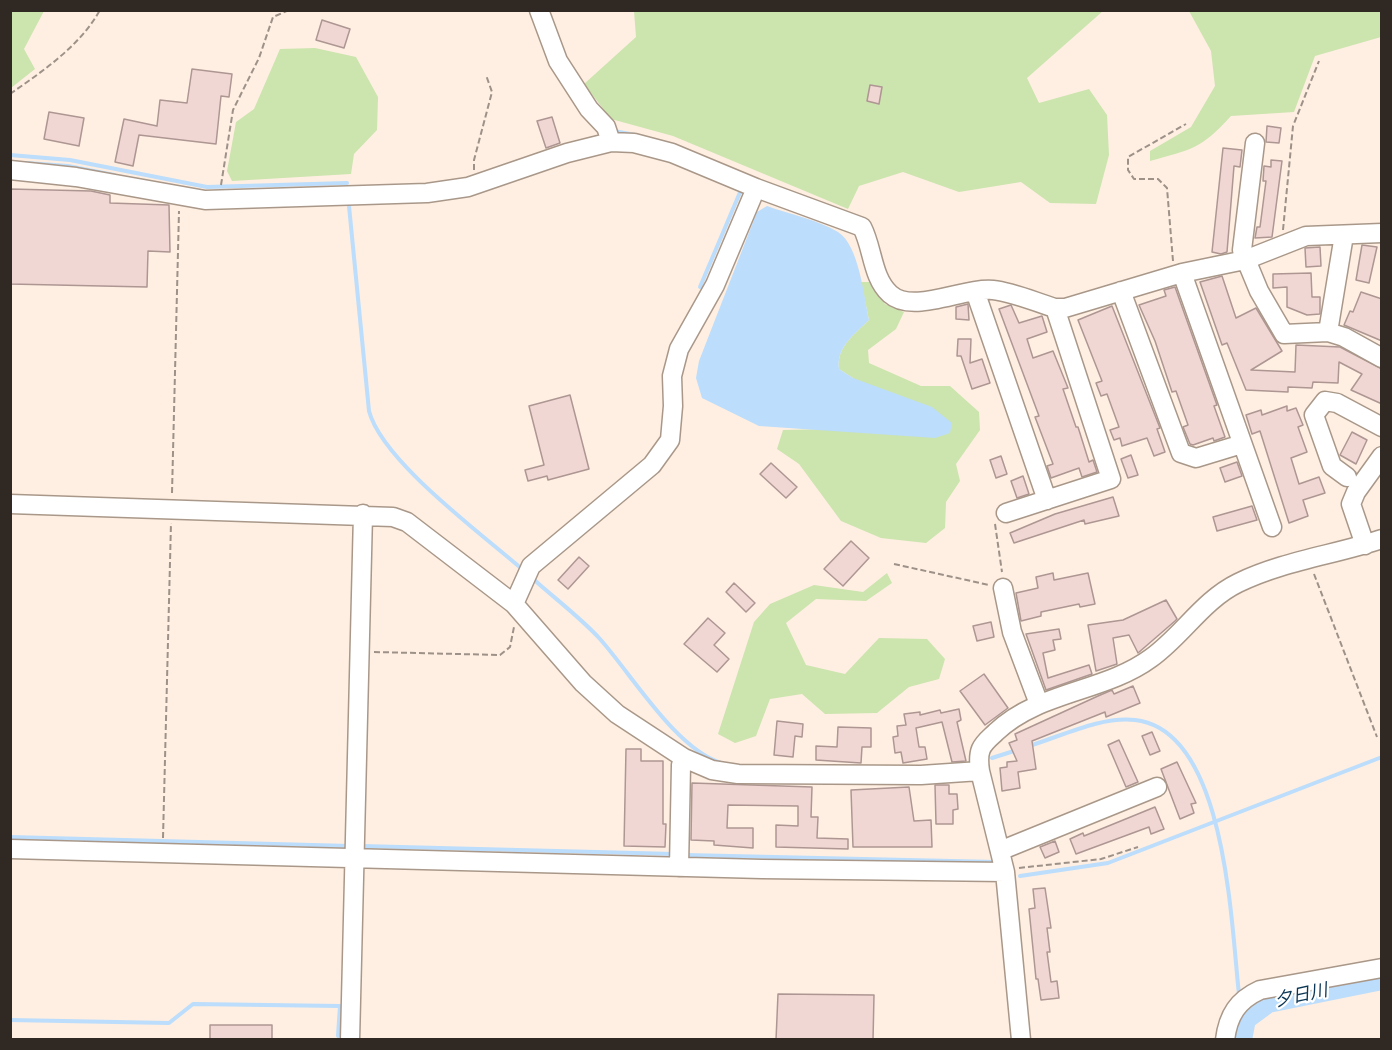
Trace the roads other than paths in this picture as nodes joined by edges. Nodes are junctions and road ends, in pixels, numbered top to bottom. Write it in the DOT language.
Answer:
graph roads {
  1 [pos="539,10"];
  2 [pos="610,142"];
  3 [pos="1255,143"];
  4 [pos="10,170"];
  5 [pos="756,188"];
  6 [pos="1382,233"];
  7 [pos="1344,235"];
  8 [pos="1245,260"];
  9 [pos="1182,273"];
  10 [pos="975,291"];
  11 [pos="1121,291"];
  12 [pos="1055,308"];
  13 [pos="1328,332"];
  14 [pos="1382,358"];
  15 [pos="1382,427"];
  16 [pos="1242,444"];
  17 [pos="1382,456"];
  18 [pos="1347,477"];
  19 [pos="1047,500"];
  20 [pos="10,504"];
  21 [pos="363,514"];
  22 [pos="1001,518"];
  23 [pos="1272,527"];
  24 [pos="1373,542"];
  25 [pos="1003,588"];
  26 [pos="514,604"];
  27 [pos="1039,704"];
  28 [pos="684,758"];
  29 [pos="980,771"];
  30 [pos="1157,787"];
  31 [pos="10,849"];
  32 [pos="353,850"];
  33 [pos="1002,850"];
  34 [pos="679,858"];
  35 [pos="1005,872"];
  36 [pos="1382,968"];
  37 [pos="350,1040"];
  38 [pos="1022,1040"];
  39 [pos="1225,1040"];
  1 -- 2 [label="street"];
  2 -- 4 [label="street"];
  2 -- 5 [label="street"];
  3 -- 8 [label="street"];
  5 -- 10 [label="street"];
  5 -- 26 [label="street"];
  6 -- 7 [label="street"];
  7 -- 8 [label="street"];
  7 -- 13 [label="street"];
  8 -- 9 [label="street"];
  8 -- 13 [label="street"];
  9 -- 11 [label="street"];
  9 -- 16 [label="street"];
  10 -- 12 [label="street"];
  10 -- 19 [label="street"];
  11 -- 12 [label="street"];
  11 -- 16 [label="street"];
  12 -- 19 [label="street"];
  13 -- 14 [label="street"];
  15 -- 18 [label="street"];
  16 -- 23 [label="street"];
  17 -- 24 [label="street"];
  19 -- 22 [label="street"];
  20 -- 21 [label="street"];
  21 -- 26 [label="street"];
  21 -- 32 [label="street"];
  24 -- 27 [label="street"];
  25 -- 27 [label="street"];
  26 -- 28 [label="street"];
  27 -- 29 [label="street"];
  28 -- 29 [label="street"];
  28 -- 34 [label="street"];
  29 -- 33 [label="street"];
  30 -- 33 [label="street"];
  31 -- 32 [label="street"];
  32 -- 34 [label="street"];
  32 -- 37 [label="street"];
  33 -- 35 [label="street"];
  34 -- 35 [label="street"];
  35 -- 38 [label="street"];
  36 -- 39 [label="street"];
}
